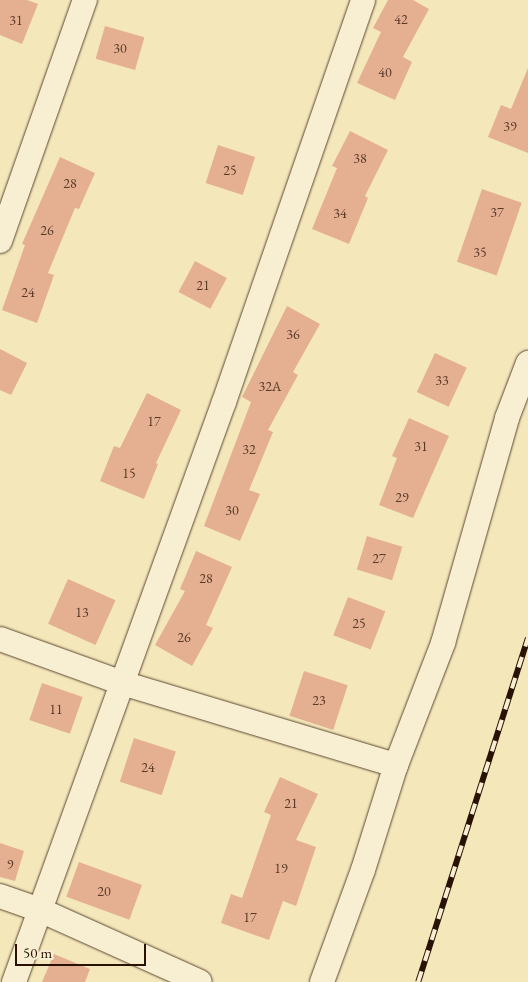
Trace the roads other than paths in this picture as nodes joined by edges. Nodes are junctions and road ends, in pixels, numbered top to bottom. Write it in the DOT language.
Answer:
graph roads {
  1 [pos="84,0"];
  2 [pos="363,0"];
  3 [pos="0,241"];
  4 [pos="528,363"];
  5 [pos="0,639"];
  6 [pos="122,682"];
  7 [pos="396,765"];
  8 [pos="0,896"];
  9 [pos="40,910"];
  10 [pos="14,982"];
  11 [pos="200,982"];
  12 [pos="322,982"];
  1 -- 3 [label="street"];
  2 -- 6 [label="street"];
  4 -- 7 [label="street"];
  5 -- 6 [label="street"];
  6 -- 7 [label="street"];
  6 -- 9 [label="street"];
  7 -- 12 [label="street"];
  8 -- 9 [label="street"];
  9 -- 10 [label="street"];
  9 -- 11 [label="street"];
}
